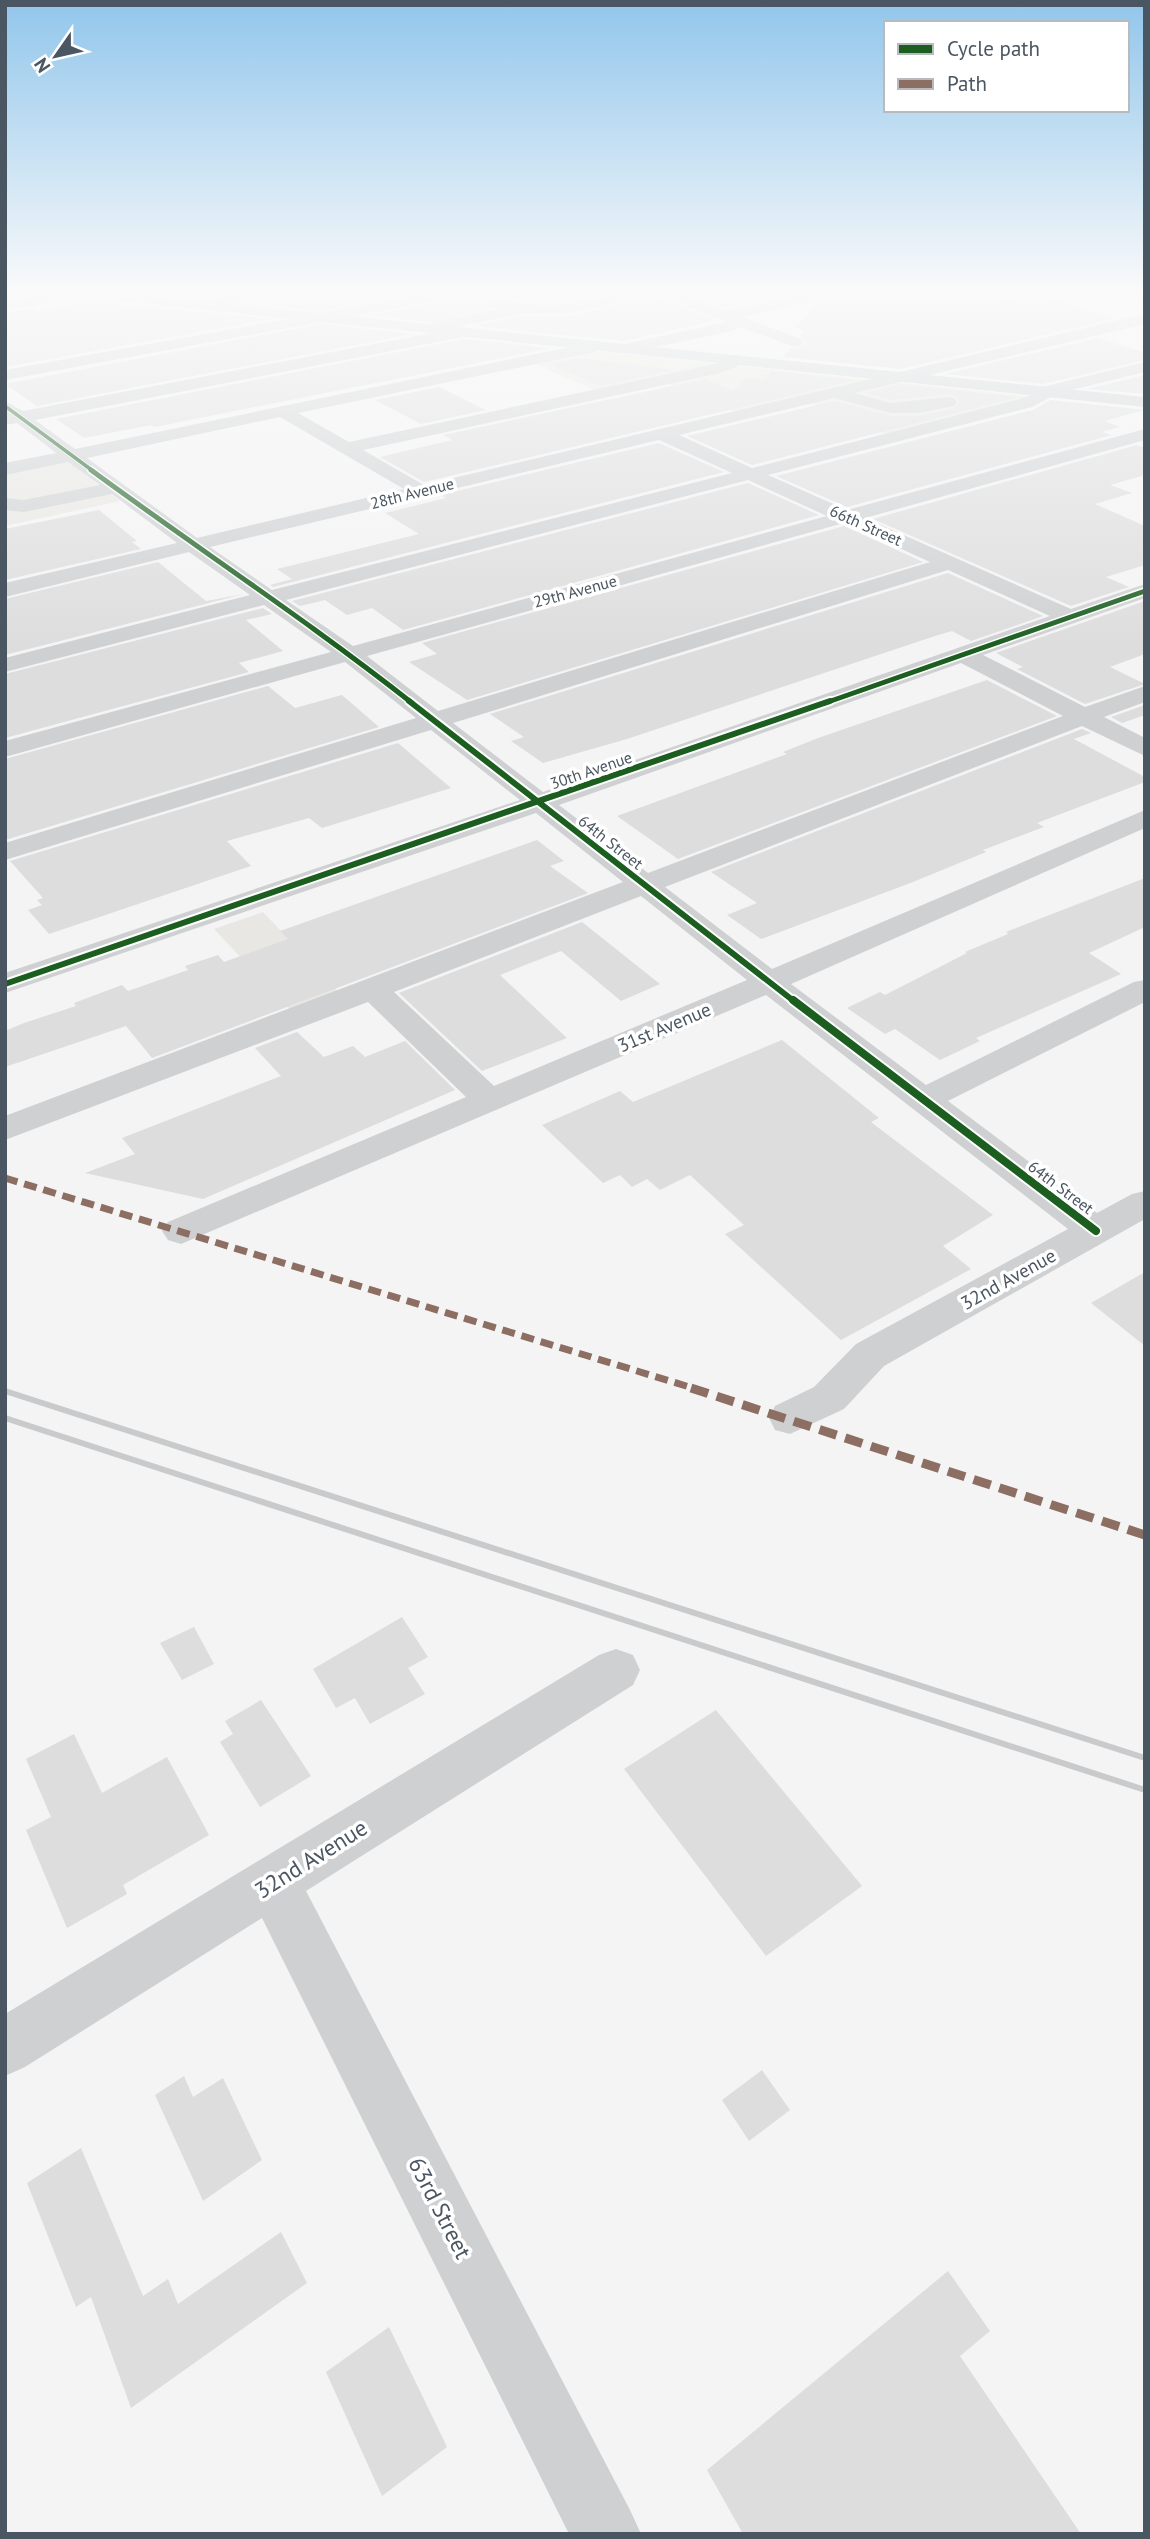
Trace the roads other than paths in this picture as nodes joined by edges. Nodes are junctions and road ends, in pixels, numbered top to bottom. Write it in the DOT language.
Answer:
graph roads {
  1 [pos="29,410"];
  2 [pos="521,410"];
  3 [pos="757,410"];
  4 [pos="1001,410"];
  5 [pos="283,411"];
  6 [pos="10,414"];
  7 [pos="661,433"];
  8 [pos="1145,434"];
  9 [pos="346,448"];
  10 [pos="71,456"];
  11 [pos="5,469"];
  12 [pos="751,474"];
  13 [pos="48,481"];
  14 [pos="115,488"];
  15 [pos="421,491"];
  16 [pos="9,494"];
  17 [pos="80,495"];
  18 [pos="846,516"];
  19 [pos="194,545"];
  20 [pos="950,563"];
  21 [pos="5,590"];
  22 [pos="1145,591"];
  23 [pos="268,597"];
  24 [pos="1070,617"];
  25 [pos="348,653"];
  26 [pos="964,654"];
  27 [pos="5,665"];
  28 [pos="1145,693"];
  29 [pos="1084,716"];
  30 [pos="433,720"];
  31 [pos="1145,748"];
  32 [pos="5,749"];
  33 [pos="538,803"];
  34 [pos="1145,818"];
  35 [pos="5,852"];
  36 [pos="645,886"];
  37 [pos="6,982"];
  38 [pos="769,982"];
  39 [pos="373,989"];
  40 [pos="1145,989"];
  41 [pos="923,1100"];
  42 [pos="490,1101"];
  43 [pos="5,1129"];
  44 [pos="1145,1203"];
  45 [pos="181,1231"];
  46 [pos="1096,1231"];
  47 [pos="790,1418"];
  48 [pos="616,1670"];
  49 [pos="273,1883"];
  50 [pos="5,2047"];
  51 [pos="606,2534"];
  1 -- 6 [label="street"];
  2 -- 9 [label="street"];
  3 -- 7 [label="street, 28th Avenue"];
  4 -- 12 [label="street"];
  5 -- 9 [label="street"];
  5 -- 10 [label="street"];
  6 -- 10 [label="street, 64th Street"];
  7 -- 12 [label="street, 66th Street"];
  7 -- 15 [label="street, 28th Avenue"];
  8 -- 18 [label="street, 29th Avenue"];
  9 -- 15 [label="street"];
  10 -- 11 [label="street"];
  10 -- 14 [label="street, 64th Street"];
  12 -- 18 [label="street, 66th Street"];
  12 -- 23 [label="street"];
  13 -- 17 [label="street"];
  14 -- 17 [label="street"];
  14 -- 19 [label="street, 64th Street"];
  15 -- 19 [label="street, 28th Avenue"];
  16 -- 17 [label="street"];
  18 -- 20 [label="street, 66th Street"];
  18 -- 25 [label="street, 29th Avenue"];
  19 -- 21 [label="street, 28th Avenue"];
  19 -- 23 [label="street, 64th Street"];
  20 -- 24 [label="street, 66th Street"];
  20 -- 30 [label="street"];
  22 -- 24 [label="street, 30th Avenue"];
  23 -- 25 [label="street, 64th Street"];
  23 -- 27 [label="street"];
  24 -- 26 [label="street, 30th Avenue"];
  25 -- 30 [label="street, 64th Street"];
  25 -- 32 [label="street, 29th Avenue"];
  26 -- 29 [label="street"];
  26 -- 33 [label="street, 30th Avenue"];
  28 -- 29 [label="street"];
  29 -- 31 [label="street"];
  29 -- 36 [label="street"];
  30 -- 33 [label="street, 64th Street"];
  30 -- 35 [label="street"];
  33 -- 36 [label="street, 64th Street"];
  33 -- 37 [label="street, 30th Avenue"];
  34 -- 38 [label="street, 31st Avenue"];
  36 -- 38 [label="street, 64th Street"];
  36 -- 39 [label="street"];
  38 -- 41 [label="street, 64th Street"];
  38 -- 42 [label="street, 31st Avenue"];
  39 -- 42 [label="street"];
  39 -- 43 [label="street"];
  40 -- 41 [label="street"];
  41 -- 46 [label="street, 64th Street"];
  42 -- 45 [label="street, 31st Avenue"];
  44 -- 46 [label="street, 32nd Avenue"];
  46 -- 47 [label="street, 32nd Avenue"];
  48 -- 49 [label="street, 32nd Avenue"];
  49 -- 50 [label="street, 32nd Avenue"];
  49 -- 51 [label="street, 63rd Street"];
}
